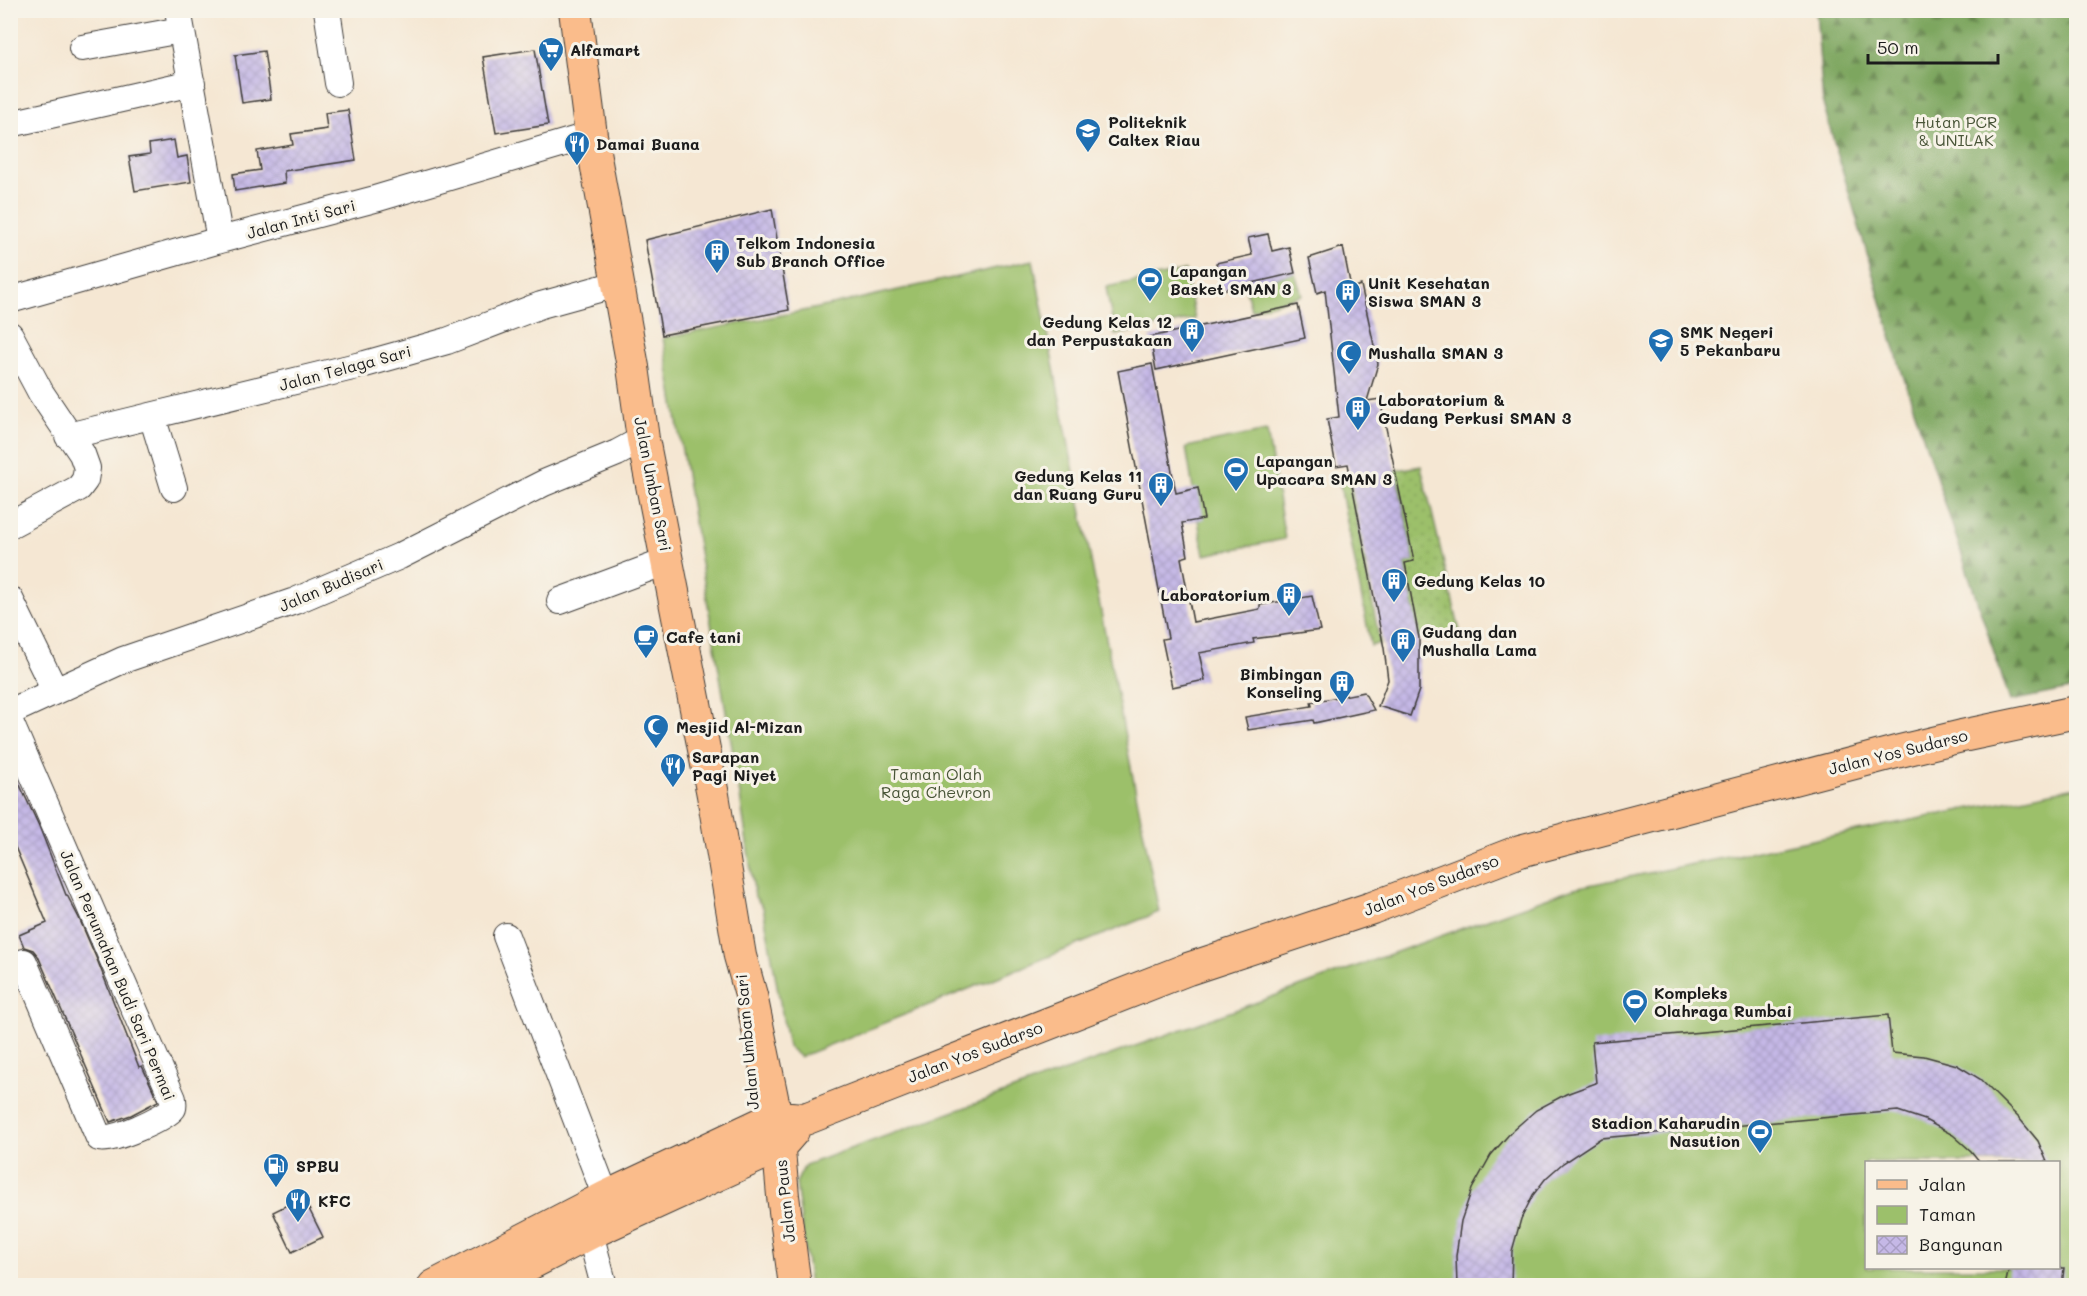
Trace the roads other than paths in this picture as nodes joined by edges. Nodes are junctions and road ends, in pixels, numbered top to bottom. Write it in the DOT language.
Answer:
graph roads {
  1 [pos="327,10"];
  2 [pos="575,10"];
  3 [pos="180,20"];
  4 [pos="82,48"];
  5 [pos="192,83"];
  6 [pos="338,83"];
  7 [pos="10,124"];
  8 [pos="591,135"];
  9 [pos="220,240"];
  10 [pos="617,284"];
  11 [pos="10,300"];
  12 [pos="10,334"];
  13 [pos="152,416"];
  14 [pos="68,436"];
  15 [pos="643,439"];
  16 [pos="174,488"];
  17 [pos="10,525"];
  18 [pos="668,561"];
  19 [pos="10,598"];
  20 [pos="560,601"];
  21 [pos="55,691"];
  22 [pos="10,712"];
  23 [pos="2076,712"];
  24 [pos="10,722"];
  25 [pos="506,936"];
  26 [pos="24,962"];
  27 [pos="775,1133"];
  28 [pos="606,1197"];
  29 [pos="591,1233"];
  30 [pos="434,1286"];
  31 [pos="487,1286"];
  32 [pos="604,1286"];
  33 [pos="778,1286"];
  34 [pos="795,1286"];
  1 -- 6 [label="street"];
  2 -- 8 [label="main road, Jalan Umban Sari"];
  3 -- 4 [label="street"];
  3 -- 5 [label="street"];
  5 -- 7 [label="street"];
  5 -- 9 [label="street"];
  8 -- 9 [label="street, Jalan Inti Sari"];
  8 -- 10 [label="main road, Jalan Umban Sari"];
  9 -- 11 [label="street, Jalan Inti Sari"];
  10 -- 13 [label="street, Jalan Telaga Sari"];
  10 -- 15 [label="main road, Jalan Umban Sari"];
  12 -- 14 [label="street"];
  13 -- 14 [label="street, Jalan Telaga Sari"];
  13 -- 16 [label="street"];
  14 -- 17 [label="street"];
  15 -- 18 [label="main road, Jalan Umban Sari"];
  15 -- 21 [label="street, Jalan Budisari"];
  18 -- 20 [label="street"];
  18 -- 27 [label="main road, Jalan Umban Sari"];
  19 -- 21 [label="street"];
  21 -- 22 [label="street, Jalan Budisari"];
  23 -- 27 [label="main road, Jalan Yos Sudarso"];
  24 -- 26 [label="street, Jalan Perumahan Budi Sari Permai"];
  25 -- 28 [label="street"];
  27 -- 28 [label="main road, Jalan Yos Sudarso"];
  27 -- 29 [label="main road, Jalan Yos Sudarso"];
  27 -- 33 [label="main road, Jalan Paus"];
  27 -- 34 [label="main road, Jalan Paus"];
  28 -- 30 [label="main road, Jalan Yos Sudarso"];
  29 -- 31 [label="main road, Jalan Yos Sudarso"];
  29 -- 32 [label="street"];
}
